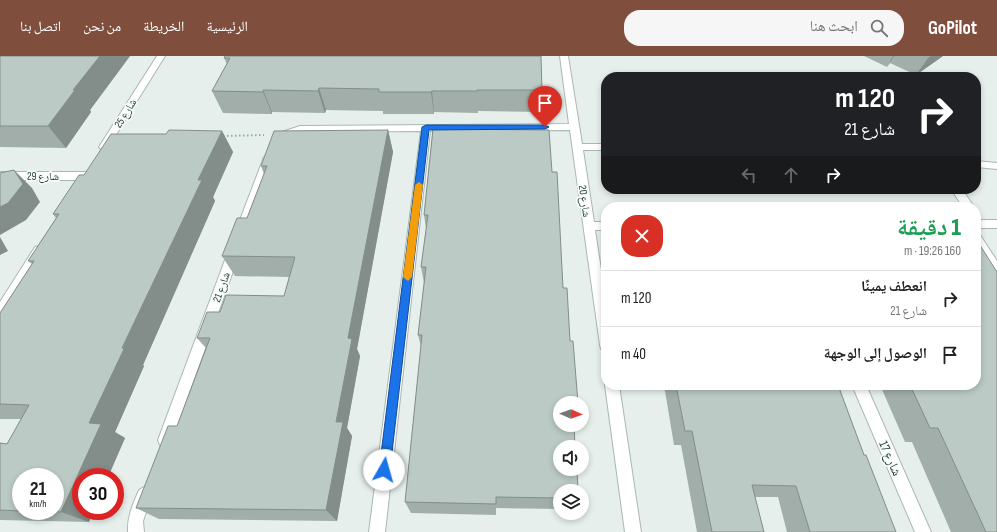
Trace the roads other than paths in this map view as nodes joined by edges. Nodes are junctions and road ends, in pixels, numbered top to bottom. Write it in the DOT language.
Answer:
graph roads {
  1 [pos="161,56"];
  2 [pos="564,56"];
  3 [pos="426,127"];
  4 [pos="575,127"];
  5 [pos="578,147"];
  6 [pos="601,147"];
  7 [pos="98,156"];
  8 [pos="981,164"];
  9 [pos="997,166"];
  10 [pos="0,176"];
  11 [pos="77,189"];
  12 [pos="981,222"];
  13 [pos="997,224"];
  14 [pos="589,226"];
  15 [pos="601,226"];
  16 [pos="45,241"];
  17 [pos="981,246"];
  18 [pos="997,270"];
  19 [pos="601,310"];
  20 [pos="0,312"];
  21 [pos="613,390"];
  22 [pos="861,390"];
  23 [pos="159,455"];
  24 [pos="148,484"];
  25 [pos="136,532"];
  26 [pos="377,532"];
  27 [pos="633,532"];
  28 [pos="923,532"];
  1 -- 7 [label="street, شارع 25"];
  2 -- 4 [label="street, شارع 20"];
  3 -- 4 [label="street"];
  3 -- 23 [label="street, شارع 21"];
  3 -- 26 [label="street"];
  4 -- 5 [label="street, شارع 20"];
  5 -- 6 [label="street"];
  5 -- 14 [label="street, شارع 20"];
  8 -- 9 [label="street"];
  10 -- 11 [label="street, شارع 29"];
  12 -- 13 [label="street"];
  14 -- 15 [label="street"];
  14 -- 19 [label="street, شارع 20"];
  16 -- 20 [label="street"];
  17 -- 18 [label="street"];
  21 -- 27 [label="street"];
  22 -- 28 [label="street, شارع 17"];
  24 -- 25 [label="street"];
}
